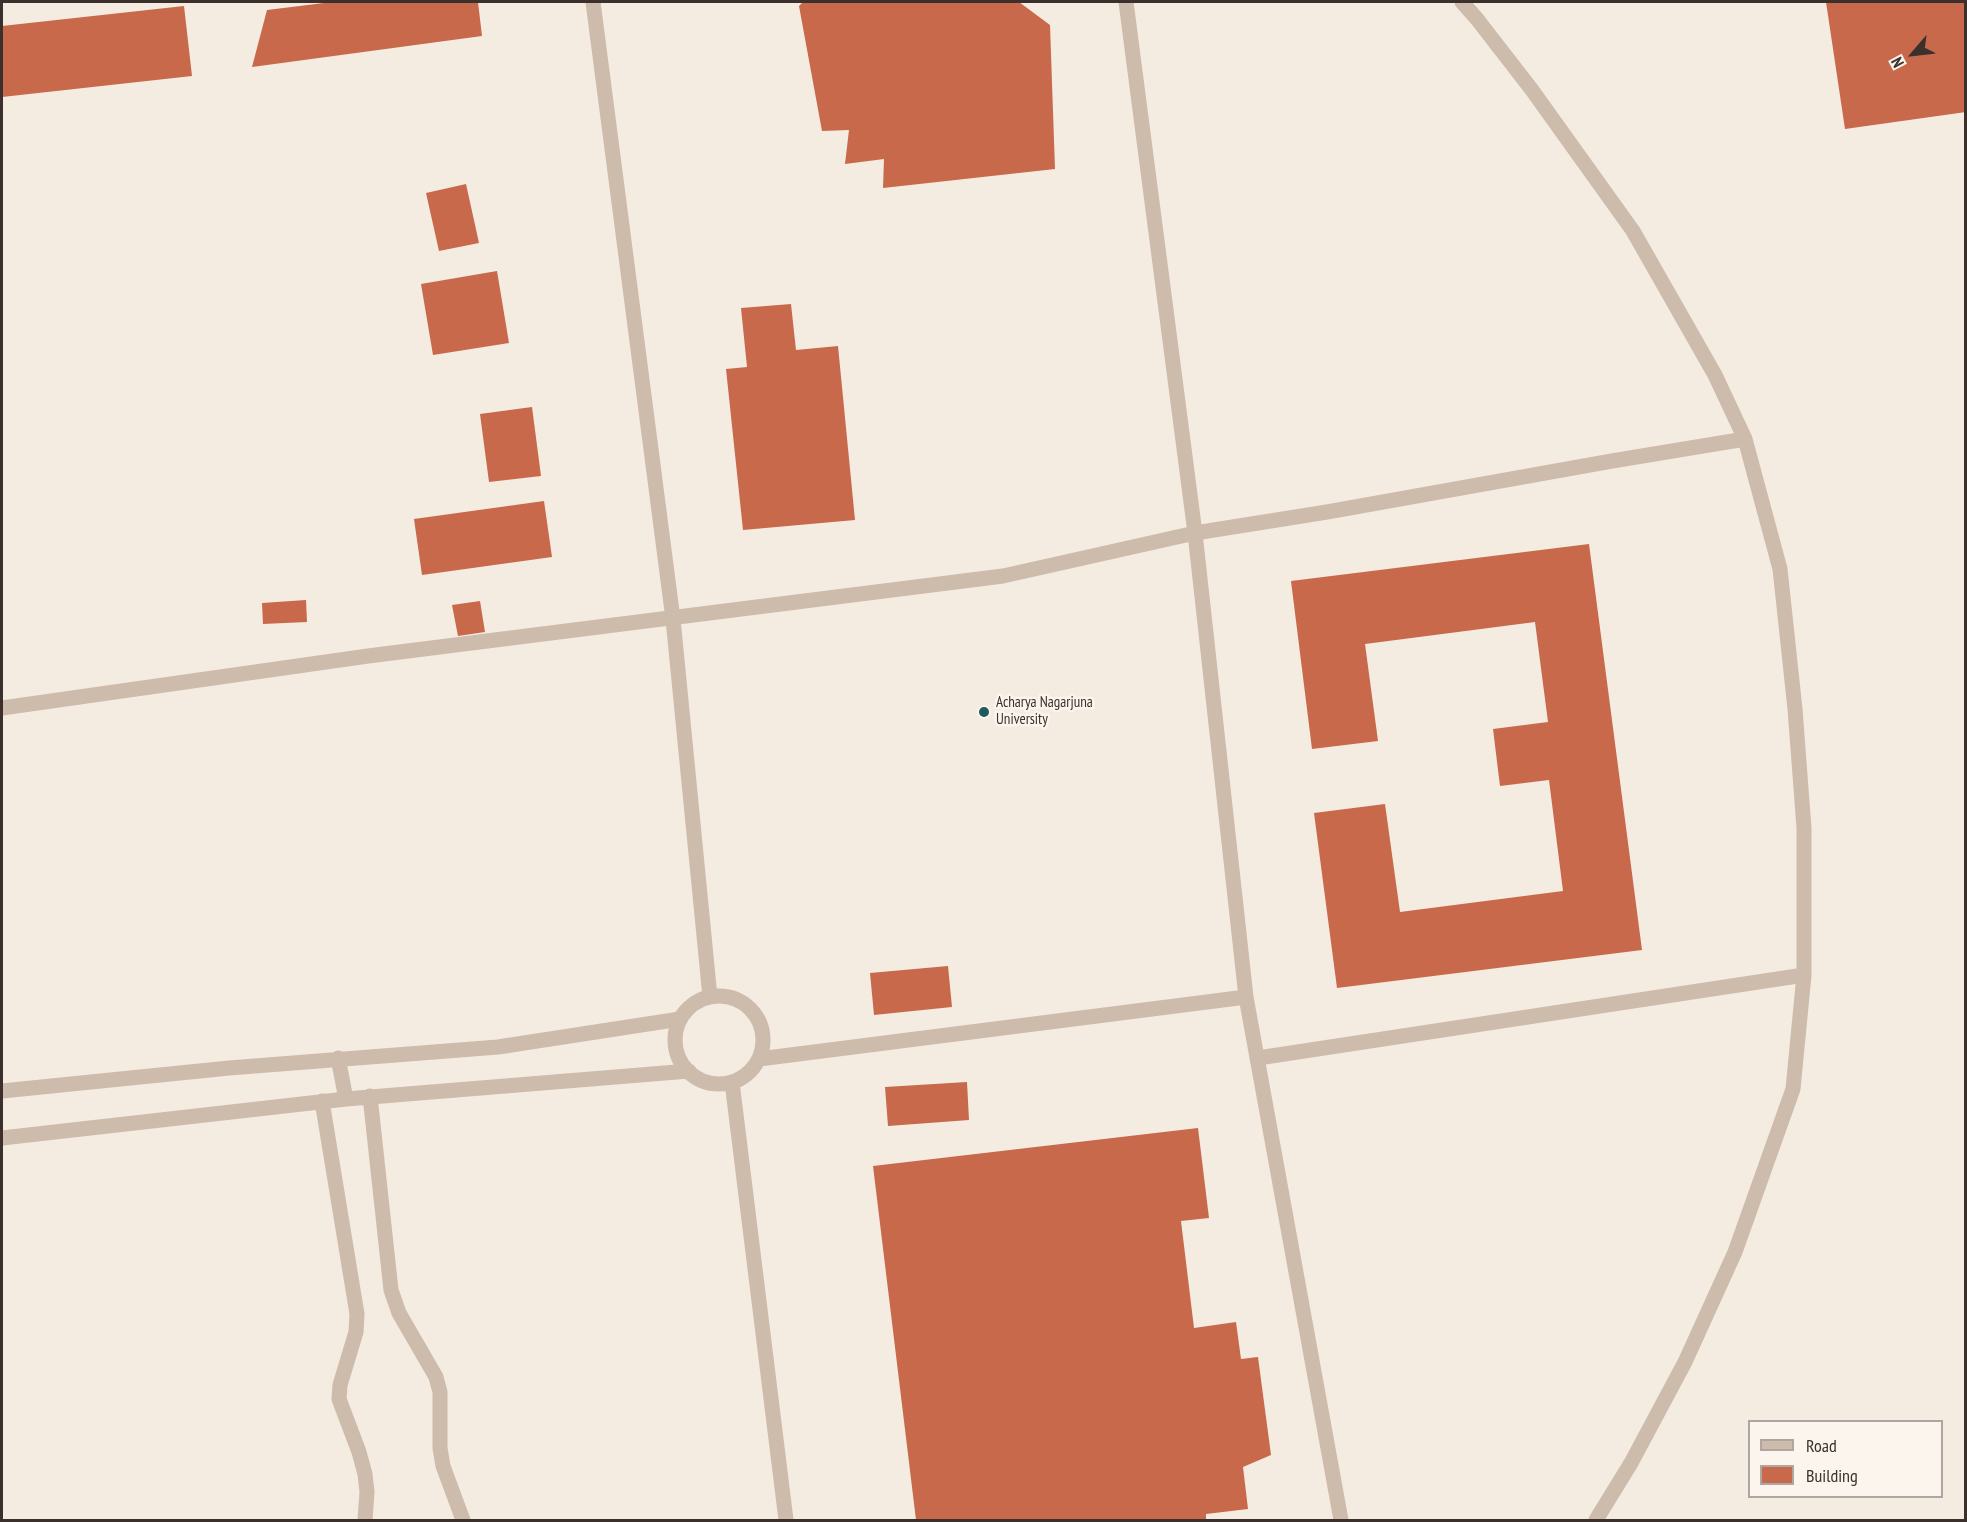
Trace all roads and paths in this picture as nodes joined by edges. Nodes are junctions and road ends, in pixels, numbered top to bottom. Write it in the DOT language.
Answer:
graph roads {
  1 [pos="593,2"];
  2 [pos="1126,2"];
  3 [pos="1462,2"];
  4 [pos="1745,439"];
  5 [pos="1195,534"];
  6 [pos="673,619"];
  7 [pos="2,708"];
  8 [pos="1804,975"];
  9 [pos="1246,996"];
  10 [pos="710,997"];
  11 [pos="680,1019"];
  12 [pos="338,1058"];
  13 [pos="1258,1058"];
  14 [pos="759,1059"];
  15 [pos="688,1071"];
  16 [pos="732,1082"];
  17 [pos="2,1091"];
  18 [pos="370,1096"];
  19 [pos="346,1099"];
  20 [pos="322,1101"];
  21 [pos="2,1138"];
  22 [pos="365,1521"];
  23 [pos="463,1521"];
  24 [pos="786,1521"];
  25 [pos="1341,1521"];
  26 [pos="1596,1521"];
  1 -- 6 [label="lane"];
  2 -- 5 [label="lane"];
  3 -- 4 [label="lane"];
  4 -- 5 [label="lane"];
  4 -- 8 [label="lane"];
  5 -- 6 [label="lane"];
  5 -- 9 [label="lane"];
  6 -- 7 [label="lane"];
  6 -- 10 [label="lane"];
  8 -- 13 [label="lane"];
  8 -- 26 [label="lane"];
  9 -- 13 [label="lane"];
  9 -- 14 [label="lane"];
  10 -- 11 [label="lane"];
  10 -- 14 [label="lane"];
  11 -- 12 [label="lane"];
  11 -- 15 [label="lane"];
  12 -- 17 [label="lane"];
  12 -- 19 [label="lane"];
  13 -- 25 [label="lane"];
  14 -- 16 [label="lane"];
  15 -- 16 [label="lane"];
  15 -- 18 [label="lane"];
  16 -- 24 [label="lane"];
  18 -- 19 [label="lane"];
  18 -- 23 [label="lane"];
  19 -- 20 [label="lane"];
  20 -- 21 [label="lane"];
  20 -- 22 [label="lane"];
}
